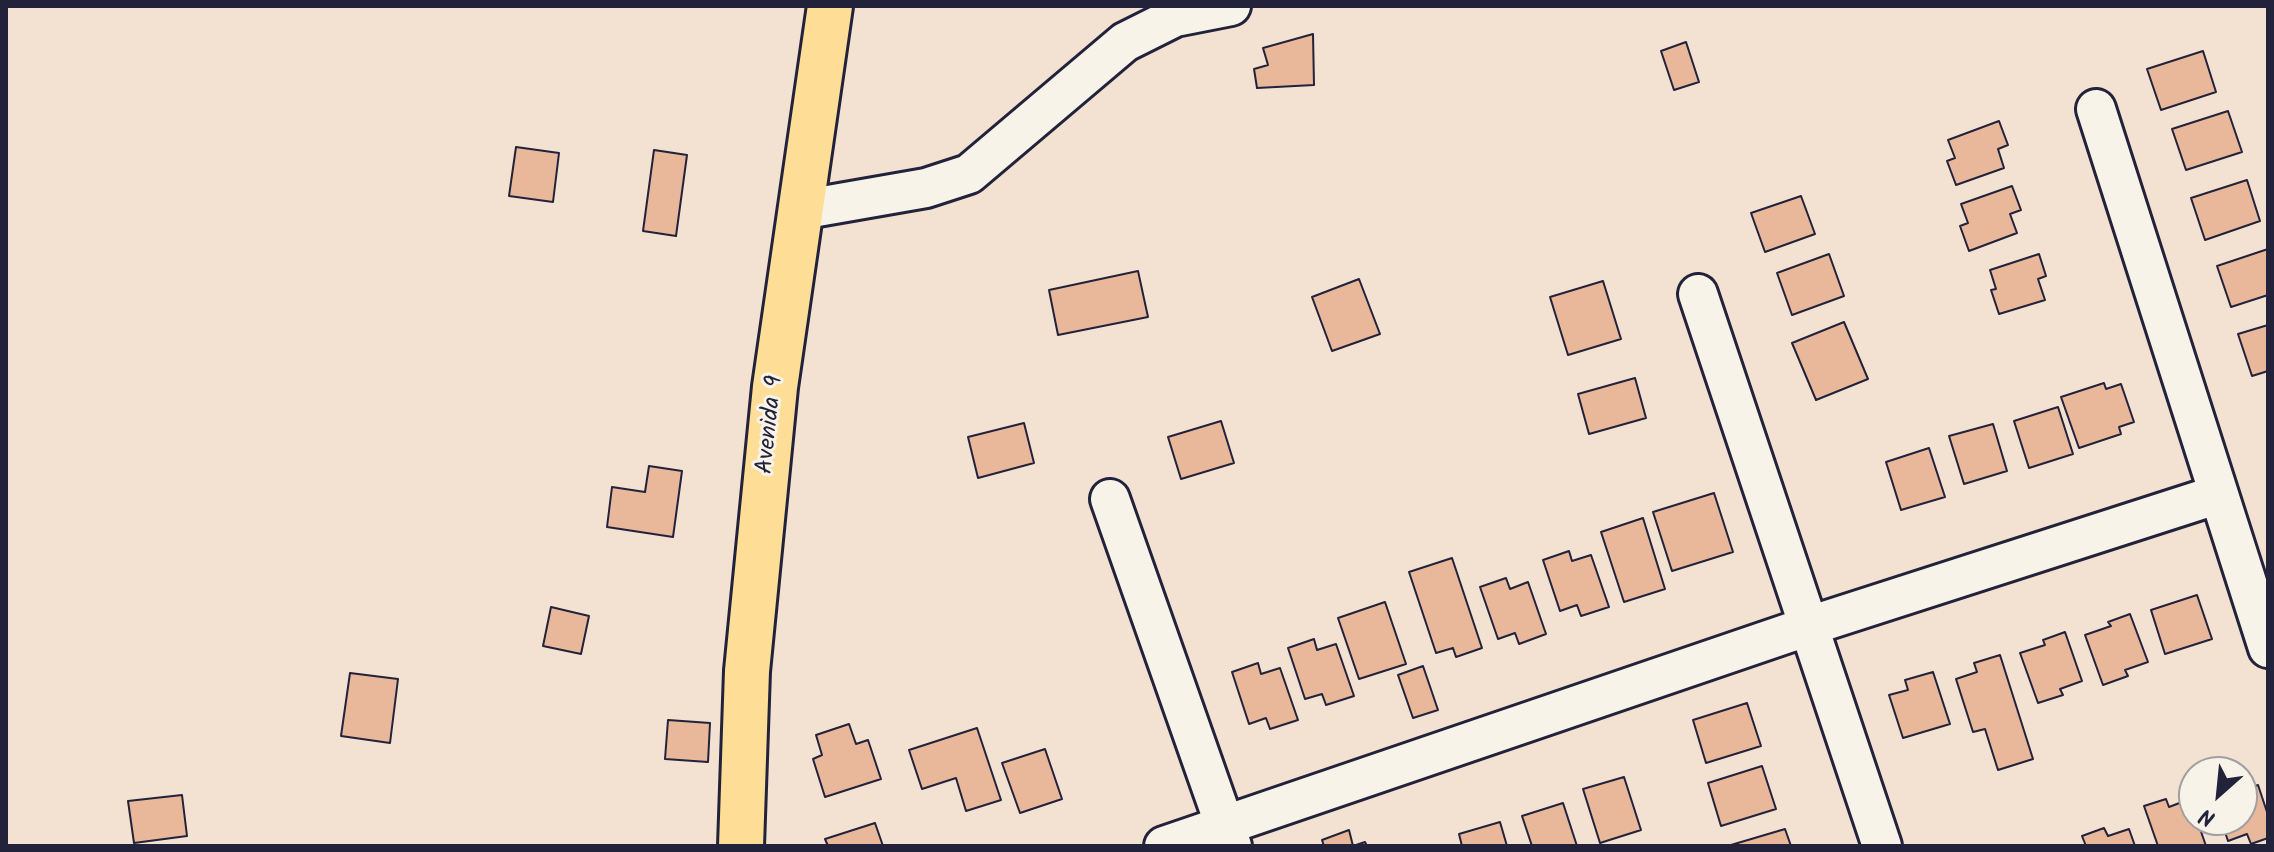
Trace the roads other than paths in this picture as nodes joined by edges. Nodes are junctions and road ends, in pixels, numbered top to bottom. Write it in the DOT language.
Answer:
graph roads {
  1 [pos="830,6"];
  2 [pos="1231,6"];
  3 [pos="2096,109"];
  4 [pos="800,210"];
  5 [pos="1698,294"];
  6 [pos="2216,495"];
  7 [pos="1110,499"];
  8 [pos="1809,626"];
  9 [pos="2268,648"];
  10 [pos="1229,836"];
  11 [pos="741,846"];
  12 [pos="1164,846"];
  13 [pos="1882,846"];
  1 -- 4 [label="main road, Avenida 9"];
  2 -- 4 [label="street"];
  3 -- 6 [label="street"];
  4 -- 11 [label="main road, Avenida 9"];
  5 -- 8 [label="street"];
  6 -- 8 [label="street"];
  6 -- 9 [label="street"];
  7 -- 10 [label="street"];
  8 -- 10 [label="street"];
  8 -- 13 [label="street"];
  10 -- 12 [label="street"];
}
